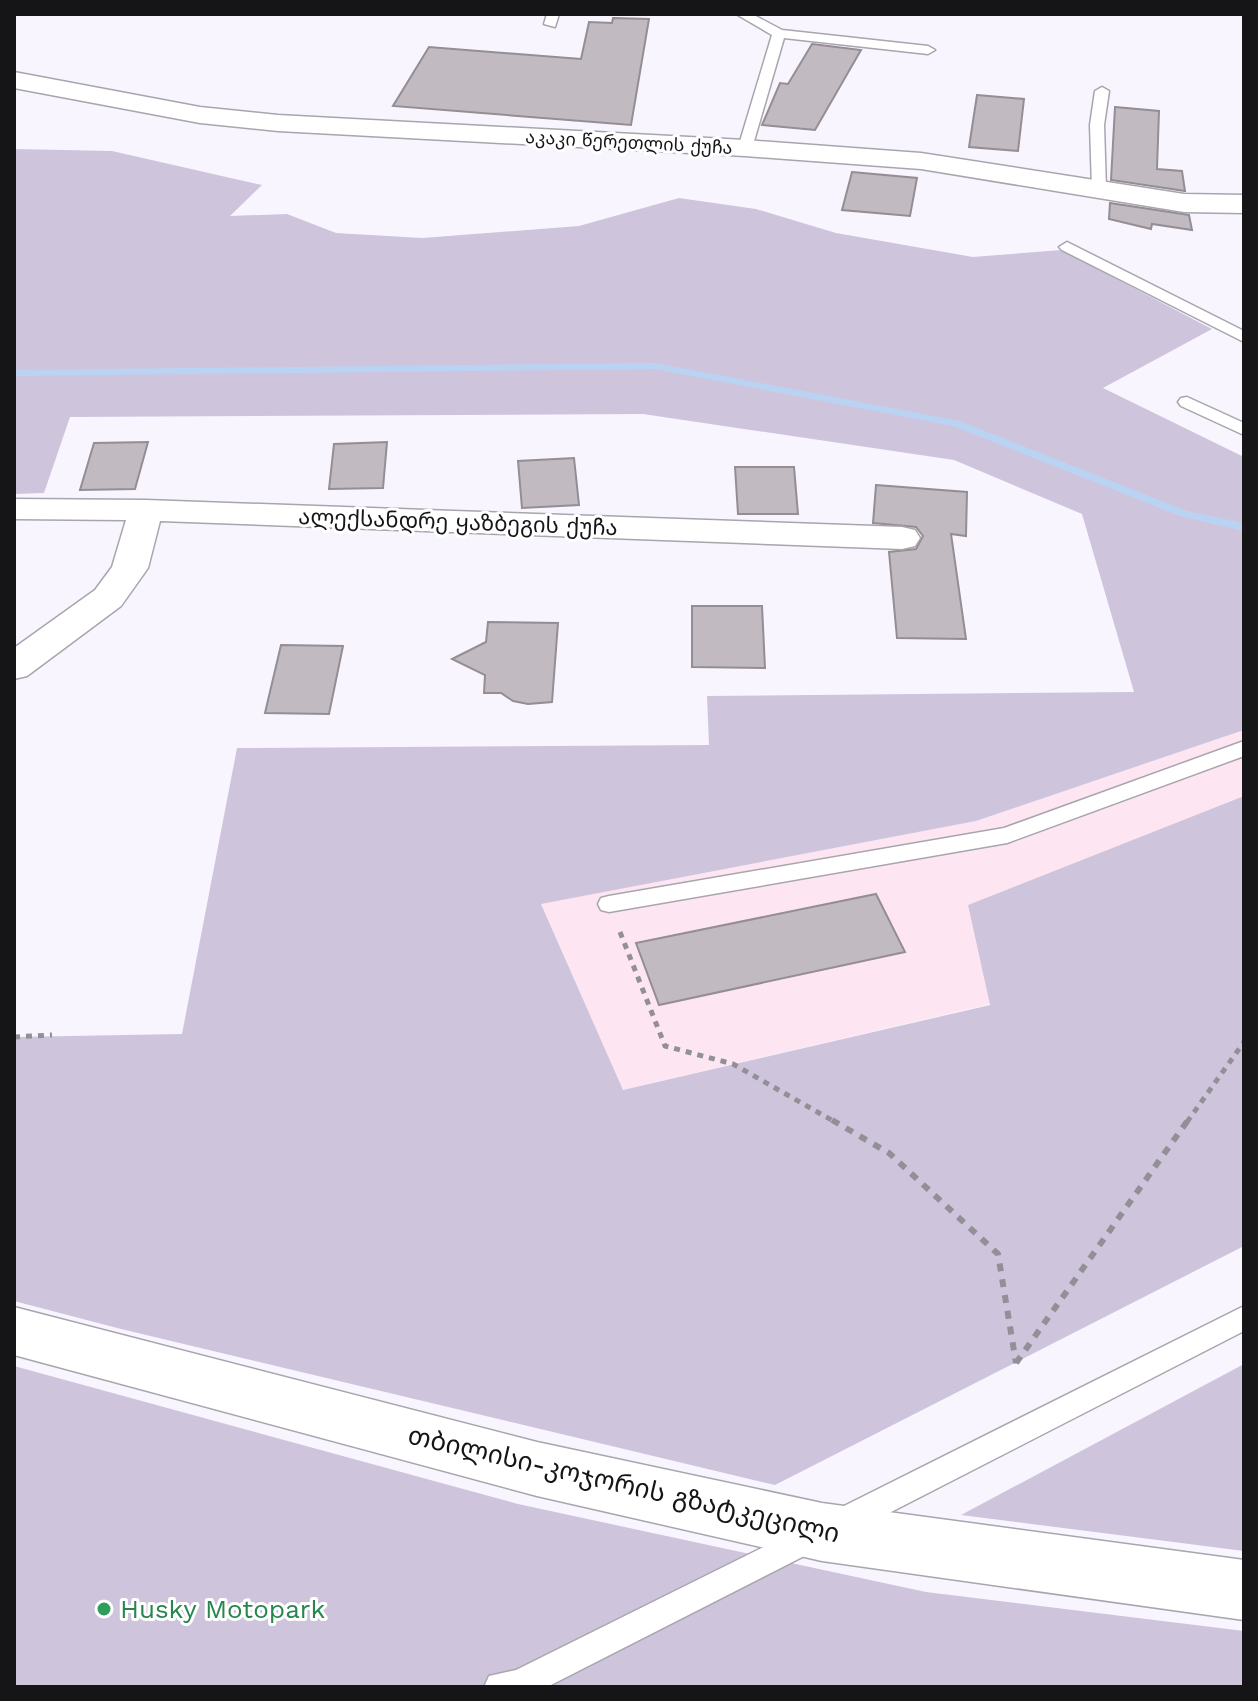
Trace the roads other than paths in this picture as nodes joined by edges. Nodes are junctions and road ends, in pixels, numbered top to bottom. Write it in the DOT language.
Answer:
graph roads {
  1 [pos="742,14"];
  2 [pos="779,34"];
  3 [pos="928,50"];
  4 [pos="14,80"];
  5 [pos="1102,91"];
  6 [pos="745,148"];
  7 [pos="1099,189"];
  8 [pos="1244,204"];
  9 [pos="1067,247"];
  10 [pos="1244,337"];
  11 [pos="1187,402"];
  12 [pos="1244,430"];
  13 [pos="14,509"];
  14 [pos="146,510"];
  15 [pos="902,538"];
  16 [pos="14,667"];
  17 [pos="1244,748"];
  18 [pos="609,904"];
  19 [pos="1244,1318"];
  20 [pos="14,1331"];
  21 [pos="822,1532"];
  22 [pos="1244,1590"];
  23 [pos="512,1686"];
  1 -- 2 [label="lane"];
  2 -- 3 [label="lane"];
  2 -- 6 [label="lane"];
  4 -- 6 [label="street, აკაკი წერეთლის ქუჩა"];
  5 -- 7 [label="lane"];
  6 -- 7 [label="street, აკაკი წერეთლის ქუჩა"];
  7 -- 8 [label="street, აკაკი წერეთლის ქუჩა"];
  9 -- 10 [label="lane"];
  11 -- 12 [label="lane"];
  13 -- 14 [label="street, ალექსანდრე ყაზბეგის ქუჩა"];
  14 -- 15 [label="street, ალექსანდრე ყაზბეგის ქუჩა"];
  14 -- 16 [label="street"];
  17 -- 18 [label="lane"];
  19 -- 21 [label="lane"];
  20 -- 21 [label="main road, თბილისი-კოჯორის გზატკეცილი"];
  21 -- 22 [label="main road, თბილისი-კოჯორის გზატკეცილი"];
  21 -- 23 [label="lane"];
}
